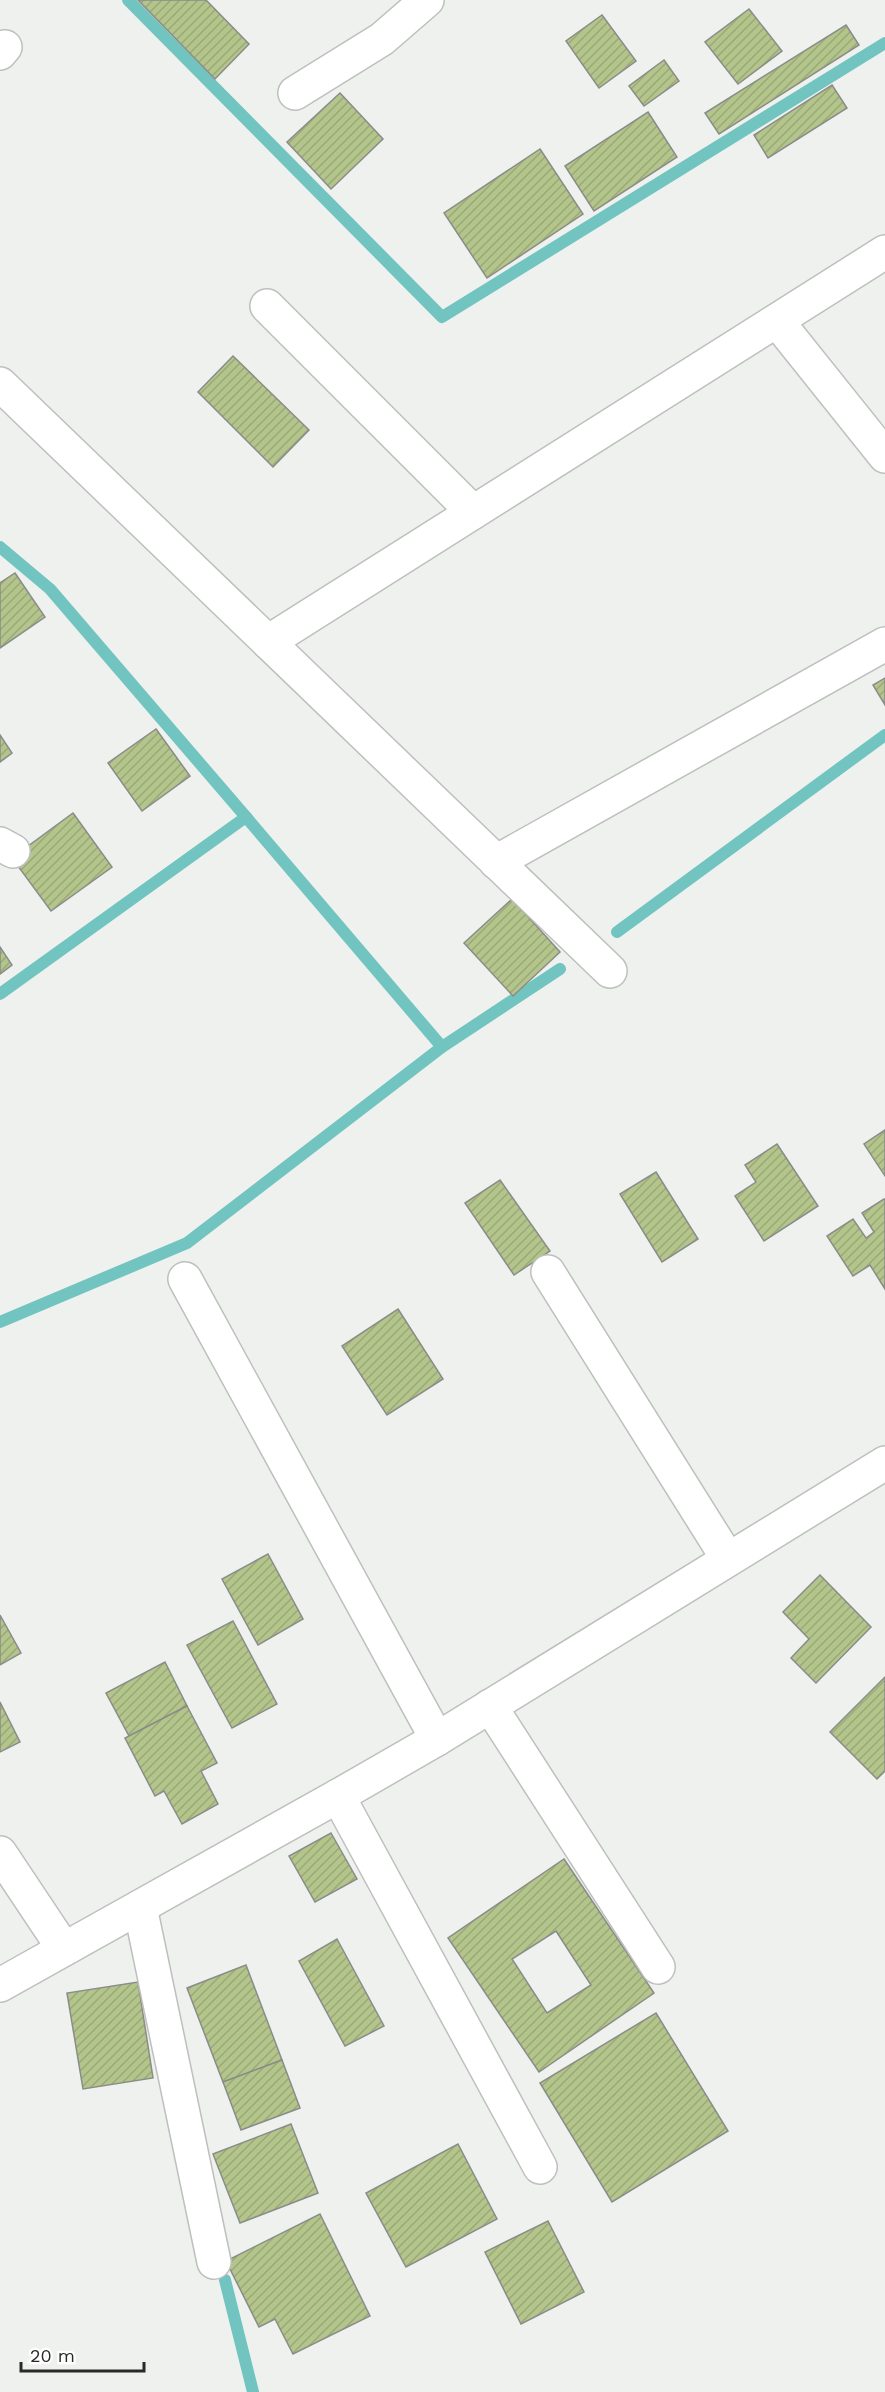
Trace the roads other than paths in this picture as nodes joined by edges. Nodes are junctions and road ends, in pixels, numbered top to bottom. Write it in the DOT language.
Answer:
graph roads {
  1 [pos="427,0"];
  2 [pos="295,93"];
  3 [pos="885,252"];
  4 [pos="267,306"];
  5 [pos="777,321"];
  6 [pos="0,384"];
  7 [pos="885,456"];
  8 [pos="473,512"];
  9 [pos="268,642"];
  10 [pos="885,644"];
  11 [pos="496,862"];
  12 [pos="610,970"];
  13 [pos="548,1272"];
  14 [pos="185,1279"];
  15 [pos="885,1463"];
  16 [pos="728,1559"];
  17 [pos="490,1706"];
  18 [pos="437,1739"];
  19 [pos="338,1796"];
  20 [pos="0,1853"];
  21 [pos="140,1907"];
  22 [pos="64,1949"];
  23 [pos="658,1967"];
  24 [pos="0,1985"];
  25 [pos="540,2167"];
  26 [pos="214,2262"];
  1 -- 2 [label="street"];
  3 -- 5 [label="street"];
  4 -- 8 [label="street"];
  5 -- 7 [label="street"];
  5 -- 8 [label="street"];
  6 -- 9 [label="street"];
  8 -- 9 [label="street"];
  9 -- 11 [label="street"];
  10 -- 11 [label="street"];
  11 -- 12 [label="street"];
  13 -- 16 [label="street"];
  14 -- 18 [label="street"];
  15 -- 16 [label="street"];
  16 -- 17 [label="street"];
  17 -- 18 [label="street"];
  17 -- 23 [label="street"];
  18 -- 19 [label="street"];
  19 -- 21 [label="street"];
  19 -- 25 [label="street"];
  20 -- 22 [label="street"];
  21 -- 22 [label="street"];
  21 -- 26 [label="street"];
  22 -- 24 [label="street"];
}
